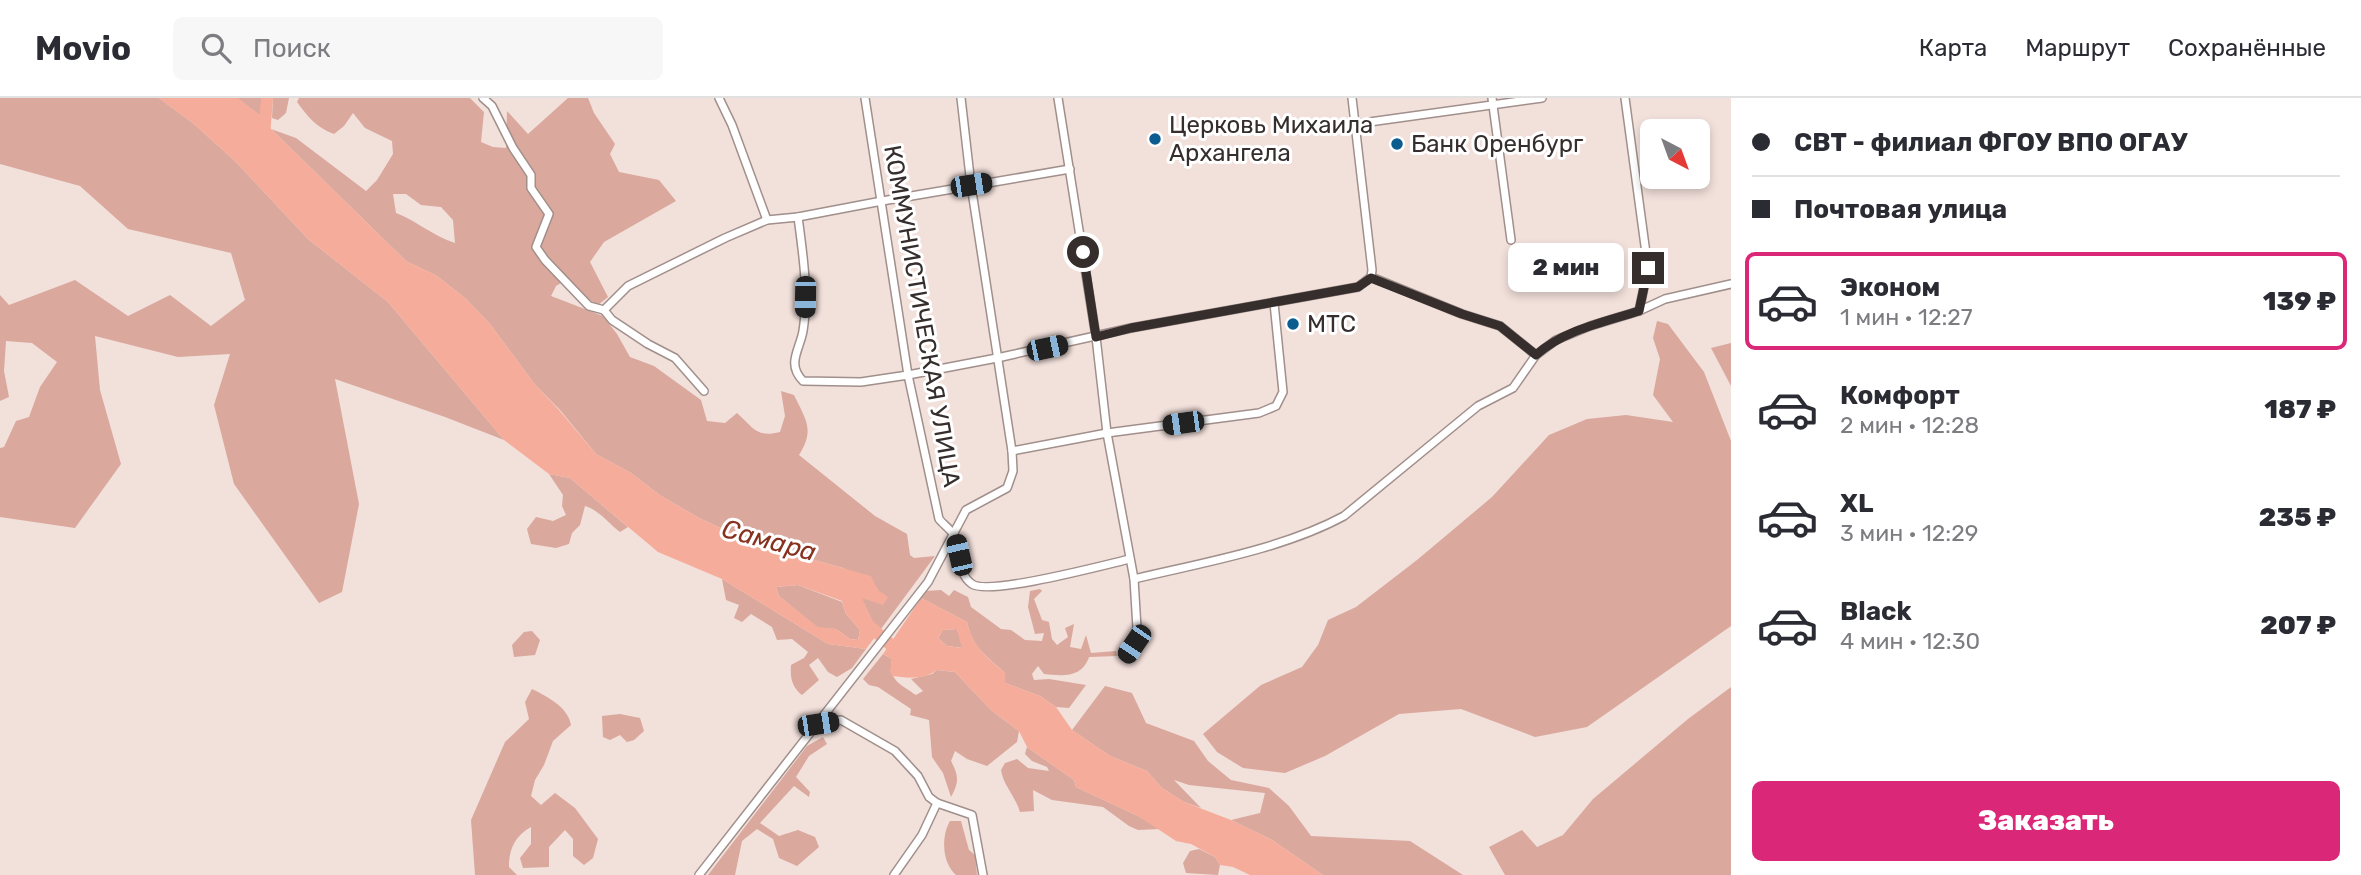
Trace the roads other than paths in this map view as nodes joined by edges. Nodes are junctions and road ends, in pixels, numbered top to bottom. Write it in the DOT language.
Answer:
graph roads {
  1 [pos="483,98"];
  2 [pos="719,98"];
  3 [pos="865,98"];
  4 [pos="961,98"];
  5 [pos="1058,98"];
  6 [pos="1352,98"];
  7 [pos="1542,98"];
  8 [pos="1625,98"];
  9 [pos="1492,101"];
  10 [pos="1355,124"];
  11 [pos="1070,169"];
  12 [pos="971,185"];
  13 [pos="881,201"];
  14 [pos="798,217"];
  15 [pos="767,220"];
  16 [pos="1511,240"];
  17 [pos="1371,278"];
  18 [pos="1731,284"];
  19 [pos="1274,303"];
  20 [pos="604,310"];
  21 [pos="1639,311"];
  22 [pos="1096,337"];
  23 [pos="1536,355"];
  24 [pos="997,358"];
  25 [pos="908,374"];
  26 [pos="704,391"];
  27 [pos="1107,433"];
  28 [pos="1012,451"];
  29 [pos="954,535"];
  30 [pos="1130,559"];
  31 [pos="1134,579"];
  32 [pos="1126,656"];
  33 [pos="818,724"];
  34 [pos="937,803"];
  35 [pos="699,875"];
  36 [pos="894,875"];
  37 [pos="983,875"];
  1 -- 20 [label="street"];
  2 -- 15 [label="street"];
  3 -- 13 [label="street, КОММУНИСТИЧЕСКАЯ УЛИЦА"];
  4 -- 12 [label="street"];
  5 -- 11 [label="street"];
  6 -- 10 [label="street"];
  7 -- 9 [label="street"];
  8 -- 21 [label="street"];
  9 -- 10 [label="street"];
  9 -- 16 [label="street"];
  10 -- 17 [label="street"];
  11 -- 12 [label="street"];
  11 -- 22 [label="street"];
  12 -- 13 [label="street"];
  12 -- 24 [label="street"];
  13 -- 14 [label="street"];
  13 -- 25 [label="street, КОММУНИСТИЧЕСКАЯ УЛИЦА"];
  14 -- 15 [label="street"];
  14 -- 25 [label="street"];
  15 -- 20 [label="street"];
  17 -- 19 [label="street"];
  17 -- 23 [label="street"];
  18 -- 21 [label="street"];
  19 -- 22 [label="street"];
  19 -- 27 [label="street"];
  20 -- 26 [label="street"];
  21 -- 23 [label="street"];
  22 -- 24 [label="street"];
  22 -- 27 [label="street"];
  23 -- 31 [label="street"];
  24 -- 25 [label="street"];
  24 -- 28 [label="street"];
  25 -- 29 [label="street, КОММУНИСТИЧЕСКАЯ УЛИЦА"];
  27 -- 28 [label="street"];
  27 -- 30 [label="street"];
  28 -- 29 [label="street"];
  29 -- 30 [label="street, КОММУНИСТИЧЕСКАЯ УЛИЦА"];
  29 -- 33 [label="street"];
  30 -- 31 [label="street"];
  31 -- 32 [label="street"];
  33 -- 34 [label="street"];
  33 -- 35 [label="street"];
  34 -- 36 [label="street"];
  34 -- 37 [label="street"];
}
